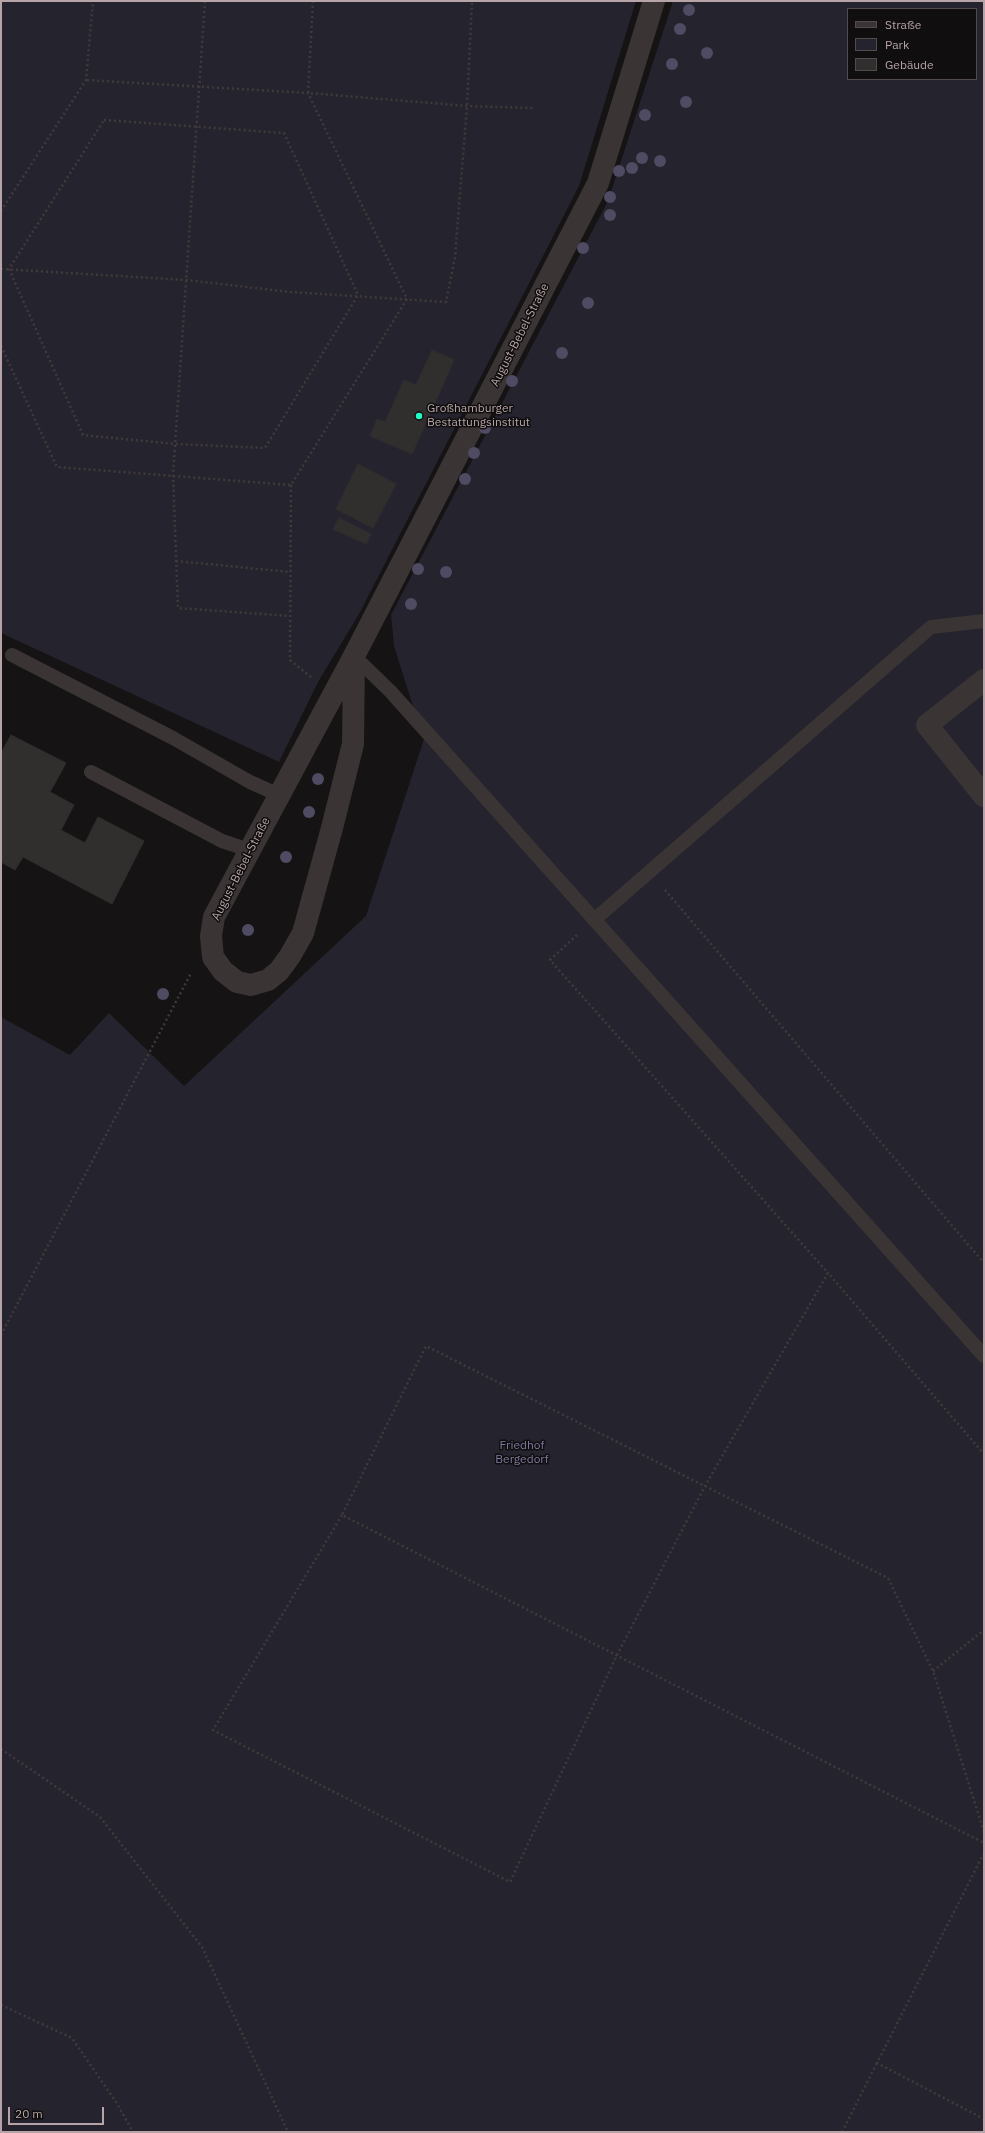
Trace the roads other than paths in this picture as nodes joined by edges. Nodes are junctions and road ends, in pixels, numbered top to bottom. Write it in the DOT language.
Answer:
graph roads {
  1 [pos="654,1"];
  2 [pos="984,621"];
  3 [pos="12,655"];
  4 [pos="354,656"];
  5 [pos="984,680"];
  6 [pos="91,772"];
  7 [pos="279,794"];
  8 [pos="984,796"];
  9 [pos="249,850"];
  10 [pos="594,920"];
  11 [pos="984,1356"];
  1 -- 4 [label="street, August-Bebel-Straße"];
  2 -- 10 [label="lane"];
  3 -- 7 [label="lane"];
  4 -- 7 [label="street, August-Bebel-Straße"];
  4 -- 9 [label="street, August-Bebel-Straße"];
  4 -- 10 [label="lane"];
  5 -- 8 [label="street"];
  6 -- 9 [label="lane"];
  7 -- 9 [label="street, August-Bebel-Straße"];
  10 -- 11 [label="lane"];
}
